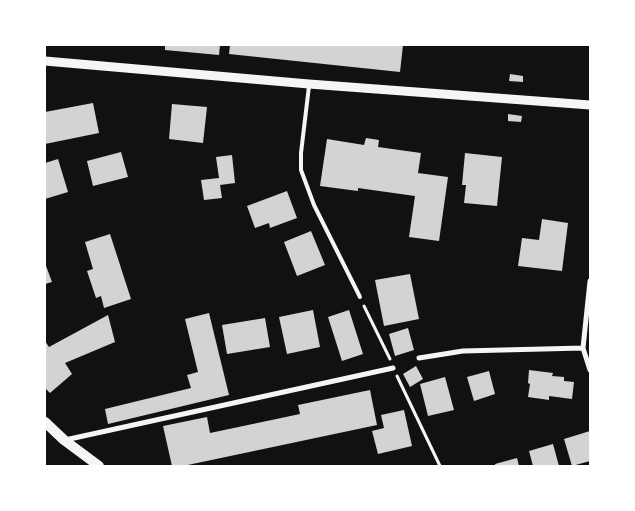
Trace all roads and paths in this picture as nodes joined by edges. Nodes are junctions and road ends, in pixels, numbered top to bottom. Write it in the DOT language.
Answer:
graph roads {
  1 [pos="45,61"];
  2 [pos="309,84"];
  3 [pos="590,105"];
  4 [pos="590,281"];
  5 [pos="360,297"];
  6 [pos="583,348"];
  7 [pos="419,358"];
  8 [pos="393,368"];
  9 [pos="590,370"];
  10 [pos="45,422"];
  11 [pos="64,440"];
  12 [pos="99,466"];
  13 [pos="440,466"];
  1 -- 2 [label="street"];
  2 -- 3 [label="street"];
  2 -- 5 [label="lane"];
  4 -- 6 [label="street"];
  5 -- 8 [label="path"];
  6 -- 7 [label="street"];
  6 -- 9 [label="street"];
  8 -- 11 [label="street"];
  8 -- 13 [label="path"];
  10 -- 11 [label="main road"];
  11 -- 12 [label="main road"];
}
